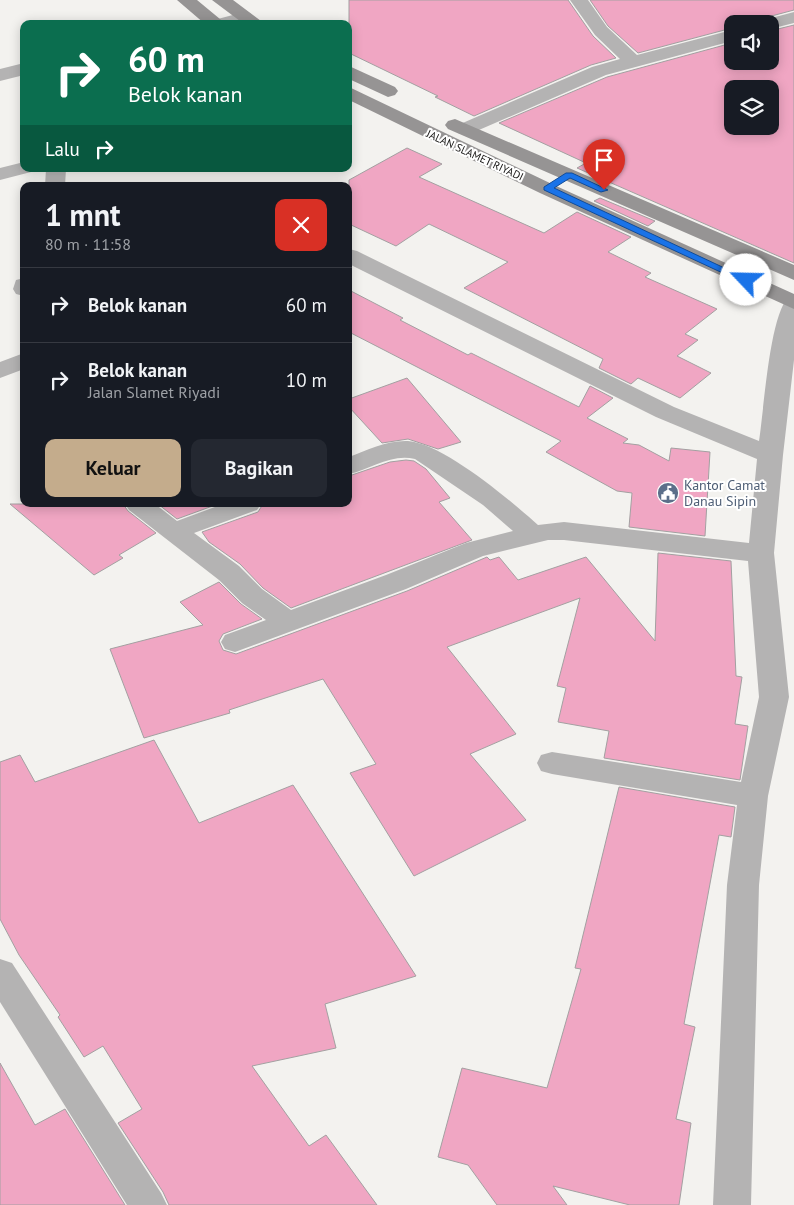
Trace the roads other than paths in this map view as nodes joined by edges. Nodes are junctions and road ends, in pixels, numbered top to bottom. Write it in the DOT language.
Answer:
graph roads {
  1 [pos="186,0"];
  2 [pos="221,0"];
  3 [pos="579,0"];
  4 [pos="794,17"];
  5 [pos="214,20"];
  6 [pos="250,20"];
  7 [pos="779,21"];
  8 [pos="724,36"];
  9 [pos="634,62"];
  10 [pos="20,70"];
  11 [pos="352,74"];
  12 [pos="0,75"];
  13 [pos="352,94"];
  14 [pos="465,130"];
  15 [pos="20,169"];
  16 [pos="0,174"];
  17 [pos="569,175"];
  18 [pos="547,189"];
  19 [pos="352,257"];
  20 [pos="794,273"];
  21 [pos="794,303"];
  22 [pos="20,362"];
  23 [pos="0,371"];
  24 [pos="770,455"];
  25 [pos="352,465"];
  26 [pos="142,507"];
  27 [pos="240,507"];
  28 [pos="175,531"];
  29 [pos="534,535"];
  30 [pos="760,553"];
  31 [pos="288,622"];
  32 [pos="235,642"];
  33 [pos="552,763"];
  34 [pos="754,796"];
  35 [pos="0,973"];
  36 [pos="148,1205"];
  37 [pos="732,1205"];
  1 -- 5 [label="main road"];
  2 -- 6 [label="main road"];
  3 -- 9 [label="street"];
  4 -- 7 [label="street"];
  8 -- 9 [label="street"];
  9 -- 14 [label="street"];
  10 -- 12 [label="street"];
  11 -- 14 [label="main road, JALAN SLAMET RIYADI"];
  13 -- 18 [label="main road, JALAN SLAMET RIYADI"];
  14 -- 17 [label="main road, JALAN SLAMET RIYADI"];
  15 -- 16 [label="street"];
  17 -- 18 [label="main road"];
  17 -- 20 [label="main road, JALAN SLAMET RIYADI"];
  18 -- 21 [label="main road, JALAN SLAMET RIYADI"];
  19 -- 24 [label="street"];
  21 -- 24 [label="street"];
  22 -- 23 [label="street"];
  24 -- 30 [label="street"];
  25 -- 29 [label="street"];
  26 -- 28 [label="street"];
  27 -- 28 [label="street"];
  28 -- 31 [label="street"];
  29 -- 30 [label="street"];
  29 -- 31 [label="street"];
  30 -- 34 [label="street"];
  31 -- 32 [label="street"];
  33 -- 34 [label="street"];
  34 -- 37 [label="street"];
  35 -- 36 [label="street"];
}
